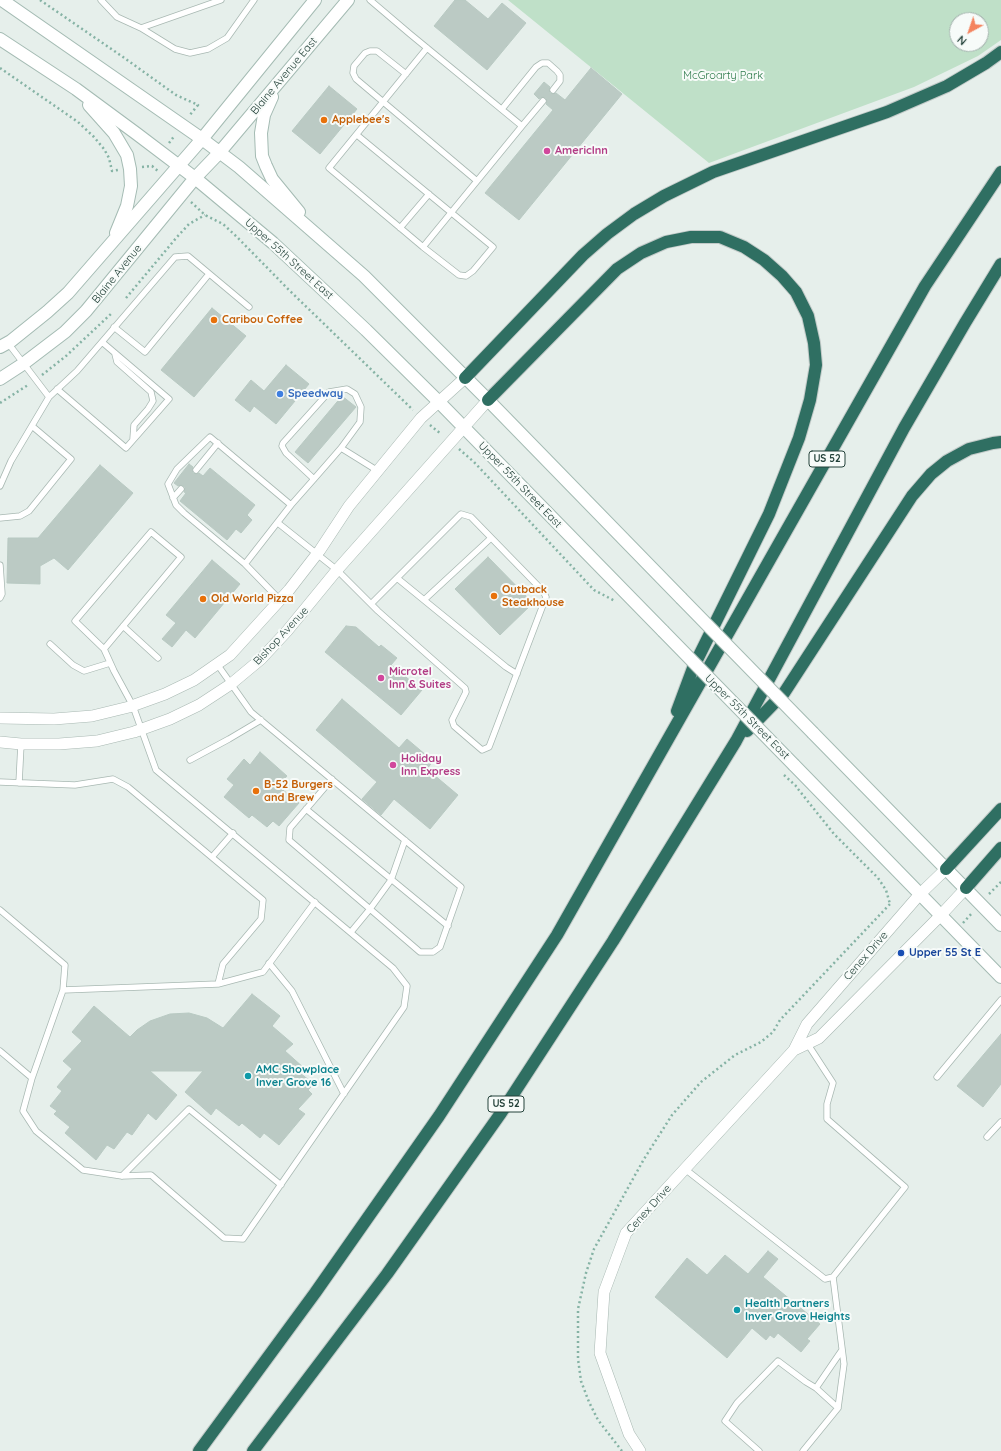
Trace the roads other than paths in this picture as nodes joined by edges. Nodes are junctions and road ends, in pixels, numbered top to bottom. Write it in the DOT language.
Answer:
graph roads {
  1 [pos="2,0"];
  2 [pos="101,0"];
  3 [pos="221,0"];
  4 [pos="254,0"];
  5 [pos="315,0"];
  6 [pos="348,0"];
  7 [pos="370,0"];
  8 [pos="141,28"];
  9 [pos="0,39"];
  10 [pos="427,48"];
  11 [pos="1001,52"];
  12 [pos="406,74"];
  13 [pos="278,82"];
  14 [pos="76,89"];
  15 [pos="553,90"];
  16 [pos="543,101"];
  17 [pos="383,102"];
  18 [pos="502,109"];
  19 [pos="522,126"];
  20 [pos="357,135"];
  21 [pos="202,139"];
  22 [pos="219,153"];
  23 [pos="179,166"];
  24 [pos="1001,172"];
  25 [pos="195,178"];
  26 [pos="477,181"];
  27 [pos="429,194"];
  28 [pos="451,213"];
  29 [pos="400,228"];
  30 [pos="320,238"];
  31 [pos="112,242"];
  32 [pos="423,247"];
  33 [pos="1001,264"];
  34 [pos="209,274"];
  35 [pos="249,307"];
  36 [pos="114,327"];
  37 [pos="102,342"];
  38 [pos="4,345"];
  39 [pos="115,353"];
  40 [pos="23,364"];
  41 [pos="465,378"];
  42 [pos="0,379"];
  43 [pos="57,389"];
  44 [pos="49,397"];
  45 [pos="488,400"];
  46 [pos="438,401"];
  47 [pos="32,426"];
  48 [pos="464,427"];
  49 [pos="133,440"];
  50 [pos="1001,442"];
  51 [pos="218,443"];
  52 [pos="341,448"];
  53 [pos="196,470"];
  54 [pos="378,471"];
  55 [pos="314,479"];
  56 [pos="0,486"];
  57 [pos="181,489"];
  58 [pos="173,498"];
  59 [pos="291,505"];
  60 [pos="0,518"];
  61 [pos="278,523"];
  62 [pos="491,538"];
  63 [pos="316,554"];
  64 [pos="245,564"];
  65 [pos="0,565"];
  66 [pos="337,570"];
  67 [pos="397,578"];
  68 [pos="0,598"];
  69 [pos="280,600"];
  70 [pos="424,600"];
  71 [pos="371,604"];
  72 [pos="123,626"];
  73 [pos="50,644"];
  74 [pos="104,649"];
  75 [pos="158,658"];
  76 [pos="110,663"];
  77 [pos="217,664"];
  78 [pos="517,674"];
  79 [pos="232,684"];
  80 [pos="132,706"];
  81 [pos="0,718"];
  82 [pos="261,720"];
  83 [pos="141,730"];
  84 [pos="736,741"];
  85 [pos="0,742"];
  86 [pos="21,744"];
  87 [pos="661,751"];
  88 [pos="190,760"];
  89 [pos="332,779"];
  90 [pos="0,782"];
  91 [pos="19,783"];
  92 [pos="306,809"];
  93 [pos="1001,809"];
  94 [pos="233,834"];
  95 [pos="405,840"];
  96 [pos="1001,848"];
  97 [pos="212,857"];
  98 [pos="946,869"];
  99 [pos="391,880"];
  100 [pos="966,888"];
  101 [pos="920,894"];
  102 [pos="315,902"];
  103 [pos="370,909"];
  104 [pos="0,910"];
  105 [pos="941,915"];
  106 [pos="1001,925"];
  107 [pos="448,926"];
  108 [pos="351,932"];
  109 [pos="270,963"];
  110 [pos="1001,977"];
  111 [pos="218,984"];
  112 [pos="63,990"];
  113 [pos="1001,1000"];
  114 [pos="807,1043"];
  115 [pos="794,1050"];
  116 [pos="0,1051"];
  117 [pos="937,1077"];
  118 [pos="32,1078"];
  119 [pos="344,1094"];
  120 [pos="1001,1122"];
  121 [pos="987,1137"];
  122 [pos="685,1169"];
  123 [pos="122,1176"];
  124 [pos="281,1185"];
  125 [pos="833,1277"];
  126 [pos="842,1350"];
  127 [pos="816,1388"];
  128 [pos="838,1408"];
  129 [pos="199,1451"];
  130 [pos="253,1451"];
  131 [pos="640,1451"];
  132 [pos="759,1451"];
  133 [pos="803,1451"];
  1 -- 21 [label="street"];
  2 -- 8 [label="lane"];
  3 -- 8 [label="lane"];
  4 -- 8 [label="lane"];
  5 -- 21 [label="street, Blaine Avenue East"];
  6 -- 13 [label="street, Blaine Avenue East"];
  7 -- 10 [label="lane"];
  9 -- 14 [label="street, Upper 55th Street East"];
  10 -- 12 [label="lane"];
  10 -- 18 [label="lane"];
  11 -- 41 [label="highway"];
  12 -- 17 [label="lane"];
  12 -- 17 [label="lane"];
  13 -- 22 [label="street, Blaine Avenue East"];
  13 -- 30 [label="street"];
  14 -- 23 [label="street, Upper 55th Street East"];
  14 -- 31 [label="street"];
  15 -- 18 [label="lane"];
  16 -- 19 [label="lane"];
  17 -- 20 [label="lane"];
  17 -- 26 [label="lane"];
  18 -- 19 [label="lane"];
  19 -- 26 [label="lane"];
  20 -- 27 [label="lane"];
  20 -- 29 [label="lane"];
  21 -- 22 [label="street"];
  21 -- 23 [label="street"];
  22 -- 25 [label="street, Blaine Avenue"];
  22 -- 30 [label="street"];
  23 -- 25 [label="street, Upper 55th Street East"];
  23 -- 31 [label="street"];
  24 -- 87 [label="highway, US 52"];
  25 -- 40 [label="street, Blaine Avenue"];
  25 -- 46 [label="street, Upper 55th Street East"];
  26 -- 28 [label="lane"];
  27 -- 28 [label="lane"];
  27 -- 29 [label="lane"];
  28 -- 32 [label="lane"];
  28 -- 32 [label="lane"];
  29 -- 32 [label="lane"];
  30 -- 41 [label="street"];
  31 -- 38 [label="street"];
  33 -- 84 [label="highway, US 52"];
  34 -- 35 [label="lane"];
  34 -- 36 [label="lane"];
  34 -- 36 [label="lane"];
  36 -- 37 [label="lane"];
  37 -- 39 [label="lane"];
  37 -- 43 [label="lane"];
  38 -- 40 [label="lane"];
  39 -- 49 [label="lane"];
  39 -- 49 [label="lane"];
  40 -- 42 [label="street, Blaine Avenue"];
  40 -- 44 [label="lane"];
  41 -- 45 [label="street"];
  41 -- 46 [label="street"];
  43 -- 44 [label="lane"];
  43 -- 49 [label="lane"];
  44 -- 47 [label="lane"];
  45 -- 48 [label="street, Bishop Avenue"];
  45 -- 87 [label="highway"];
  45 -- 98 [label="street, bridge"];
  46 -- 48 [label="street, Upper 55th Street East"];
  46 -- 54 [label="street"];
  47 -- 56 [label="lane"];
  47 -- 60 [label="lane"];
  48 -- 66 [label="street, Bishop Avenue"];
  48 -- 101 [label="street, Upper 55th Street East, bridge"];
  50 -- 84 [label="highway"];
  51 -- 53 [label="lane"];
  51 -- 58 [label="lane"];
  51 -- 59 [label="lane"];
  52 -- 54 [label="lane"];
  52 -- 55 [label="lane"];
  52 -- 55 [label="lane"];
  54 -- 63 [label="street"];
  55 -- 59 [label="lane"];
  57 -- 58 [label="lane"];
  58 -- 64 [label="lane"];
  59 -- 61 [label="lane"];
  61 -- 63 [label="lane"];
  61 -- 64 [label="lane"];
  62 -- 67 [label="lane"];
  62 -- 70 [label="lane"];
  62 -- 78 [label="lane"];
  63 -- 66 [label="lane"];
  63 -- 69 [label="street"];
  64 -- 69 [label="lane"];
  65 -- 68 [label="lane"];
  66 -- 71 [label="lane"];
  66 -- 79 [label="street, Bishop Avenue"];
  67 -- 70 [label="lane"];
  67 -- 71 [label="lane"];
  69 -- 77 [label="street"];
  70 -- 78 [label="lane"];
  71 -- 78 [label="lane"];
  72 -- 74 [label="lane"];
  72 -- 74 [label="lane"];
  72 -- 75 [label="lane"];
  73 -- 76 [label="lane"];
  74 -- 76 [label="lane"];
  76 -- 80 [label="lane"];
  77 -- 79 [label="lane"];
  77 -- 80 [label="street"];
  79 -- 82 [label="lane"];
  79 -- 83 [label="street, Bishop Avenue"];
  80 -- 81 [label="street"];
  80 -- 83 [label="lane"];
  82 -- 88 [label="lane"];
  82 -- 89 [label="lane"];
  83 -- 86 [label="street, Bishop Avenue"];
  83 -- 94 [label="lane"];
  84 -- 130 [label="highway, US 52"];
  85 -- 86 [label="street, Bishop Avenue"];
  86 -- 91 [label="lane"];
  87 -- 129 [label="highway, US 52"];
  89 -- 92 [label="lane"];
  89 -- 95 [label="lane"];
  90 -- 91 [label="lane"];
  91 -- 97 [label="lane"];
  92 -- 99 [label="lane"];
  92 -- 103 [label="lane"];
  93 -- 98 [label="highway"];
  94 -- 97 [label="lane"];
  94 -- 102 [label="lane"];
  95 -- 99 [label="lane"];
  95 -- 107 [label="lane"];
  96 -- 100 [label="highway"];
  97 -- 111 [label="lane"];
  98 -- 100 [label="street"];
  98 -- 101 [label="street, Cenex Drive"];
  99 -- 103 [label="lane"];
  99 -- 107 [label="lane"];
  100 -- 105 [label="street, Cenex Drive"];
  100 -- 106 [label="street"];
  101 -- 105 [label="street, Upper 55th Street East"];
  101 -- 115 [label="street, Cenex Drive"];
  102 -- 108 [label="lane"];
  102 -- 109 [label="lane"];
  103 -- 107 [label="lane"];
  103 -- 108 [label="lane"];
  104 -- 112 [label="lane"];
  105 -- 110 [label="street, Upper 55th Street East"];
  105 -- 114 [label="street, Cenex Drive"];
  108 -- 119 [label="lane"];
  109 -- 111 [label="lane"];
  109 -- 119 [label="lane"];
  111 -- 112 [label="lane"];
  112 -- 118 [label="lane"];
  113 -- 117 [label="lane"];
  114 -- 115 [label="street, Cenex Drive"];
  114 -- 125 [label="lane"];
  115 -- 122 [label="street, Cenex Drive"];
  116 -- 118 [label="lane"];
  118 -- 123 [label="lane"];
  119 -- 124 [label="lane"];
  120 -- 121 [label="lane"];
  122 -- 125 [label="lane"];
  122 -- 131 [label="street, Cenex Drive"];
  123 -- 124 [label="lane"];
  123 -- 124 [label="lane"];
  125 -- 126 [label="lane"];
  126 -- 127 [label="lane"];
  126 -- 128 [label="lane"];
  127 -- 128 [label="lane"];
  127 -- 132 [label="lane"];
  128 -- 133 [label="lane"];
}
